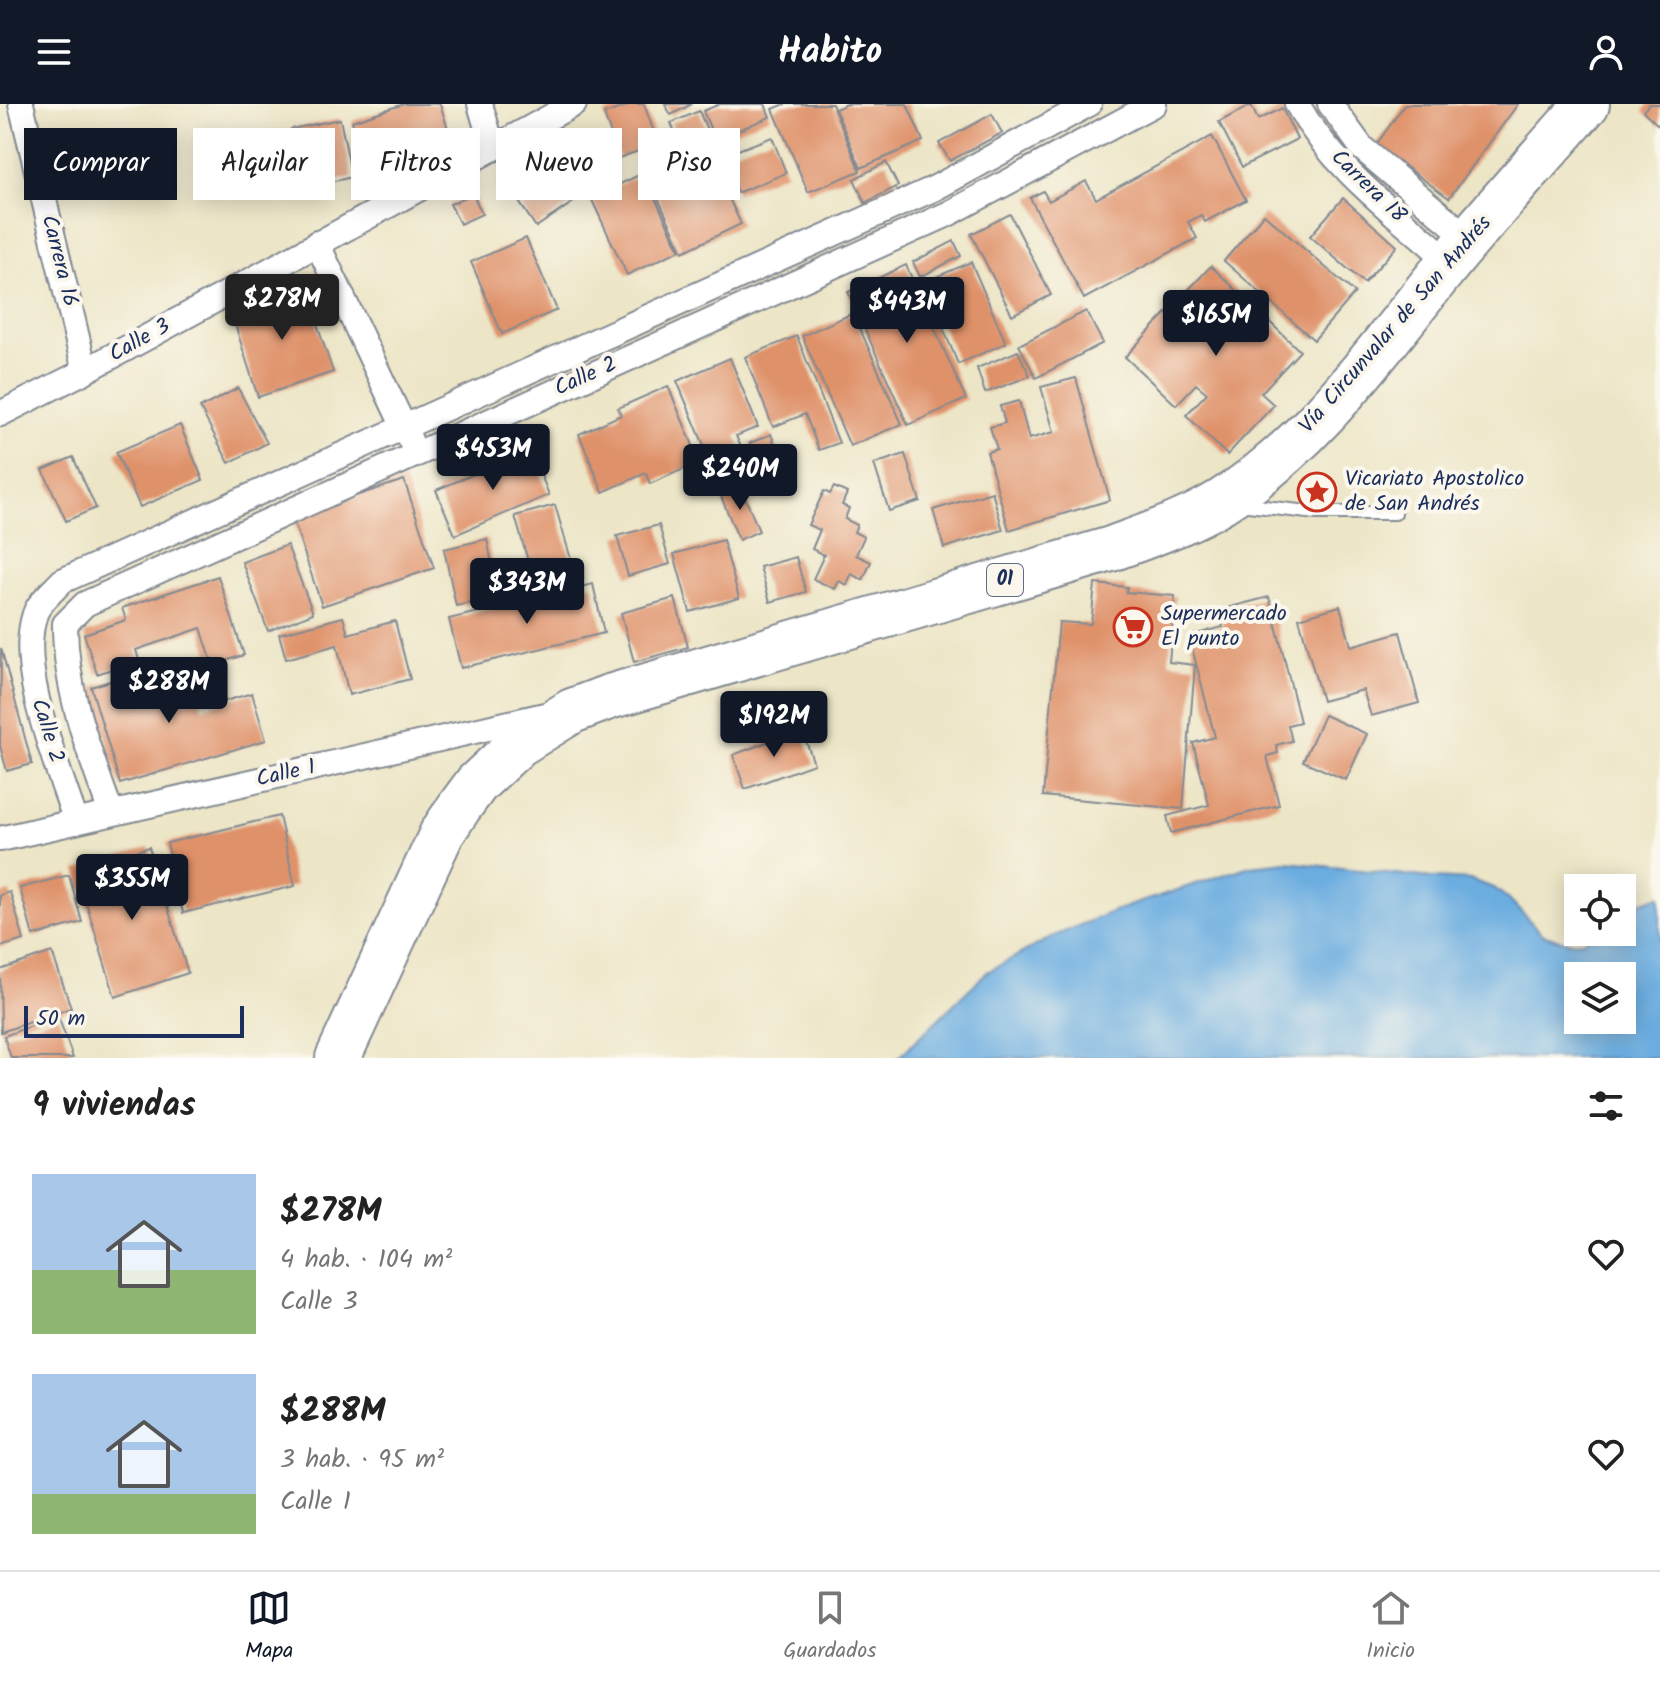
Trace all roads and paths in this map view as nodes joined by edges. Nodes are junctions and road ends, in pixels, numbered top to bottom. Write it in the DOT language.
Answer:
graph roads {
  1 [pos="21,104"];
  2 [pos="480,104"];
  3 [pos="574,104"];
  4 [pos="1089,104"];
  5 [pos="1154,104"];
  6 [pos="1297,104"];
  7 [pos="1330,104"];
  8 [pos="1587,104"];
  9 [pos="493,149"];
  10 [pos="935,188"];
  11 [pos="948,214"];
  12 [pos="317,243"];
  13 [pos="1459,250"];
  14 [pos="85,371"];
  15 [pos="0,414"];
  16 [pos="403,426"];
  17 [pos="417,454"];
  18 [pos="1221,501"];
  19 [pos="1395,513"];
  20 [pos="36,611"];
  21 [pos="65,624"];
  22 [pos="572,711"];
  23 [pos="111,813"];
  24 [pos="76,822"];
  25 [pos="0,839"];
  26 [pos="338,1058"];
  1 -- 14 [label="street, Carrera 16"];
  2 -- 9 [label="street"];
  3 -- 9 [label="street, Calle 3"];
  4 -- 10 [label="street, Calle 2"];
  5 -- 11 [label="street, Calle 2"];
  6 -- 13 [label="street, Carrera 18"];
  7 -- 13 [label="street, Carrera 18"];
  8 -- 13 [label="highway, Vía Circunvalar de San Andrés / 01"];
  9 -- 12 [label="street, Calle 3"];
  10 -- 11 [label="street"];
  10 -- 16 [label="street, Calle 2"];
  11 -- 17 [label="street, Calle 2"];
  12 -- 14 [label="street, Calle 3"];
  12 -- 16 [label="street"];
  13 -- 18 [label="highway, Vía Circunvalar de San Andrés / 01"];
  14 -- 15 [label="street, Calle 3"];
  16 -- 17 [label="street"];
  16 -- 20 [label="street, Calle 2"];
  17 -- 21 [label="street, Calle 2"];
  18 -- 19 [label="lane"];
  18 -- 22 [label="highway, Vía Circunvalar de San Andrés / 01"];
  20 -- 21 [label="street"];
  20 -- 24 [label="street, Calle 2"];
  21 -- 23 [label="street, Calle 2"];
  22 -- 23 [label="street, Calle 1"];
  22 -- 26 [label="highway, Vía Circunvalar de San Andrés / 01"];
  23 -- 24 [label="street, Calle 1"];
  24 -- 25 [label="street, Calle 1"];
}
